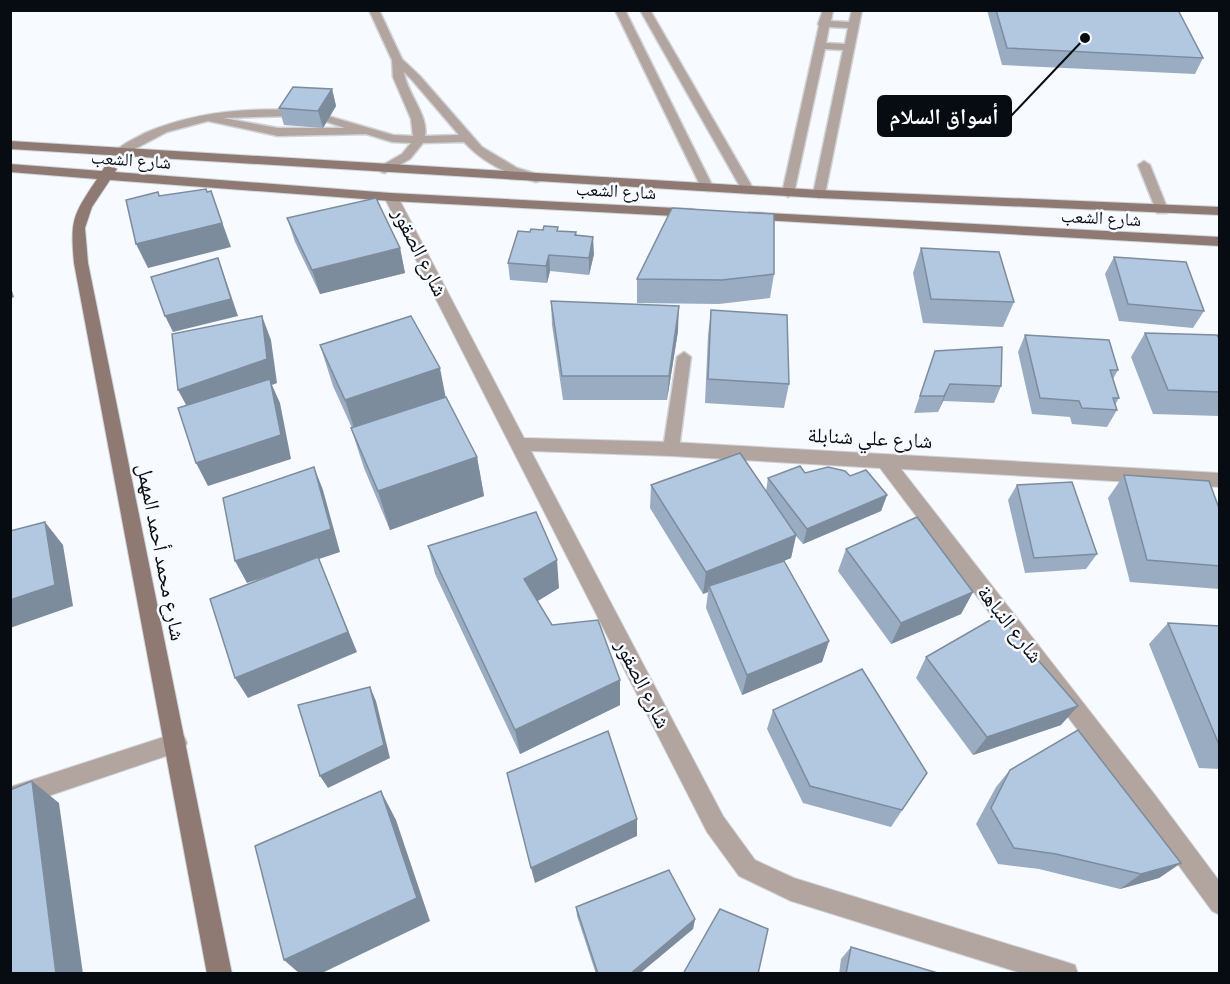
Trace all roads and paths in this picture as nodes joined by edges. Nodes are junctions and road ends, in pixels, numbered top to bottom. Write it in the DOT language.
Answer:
graph roads {
  1 [pos="374,10"];
  2 [pos="620,10"];
  3 [pos="645,10"];
  4 [pos="828,10"];
  5 [pos="857,10"];
  6 [pos="824,24"];
  7 [pos="854,25"];
  8 [pos="819,46"];
  9 [pos="850,47"];
  10 [pos="397,60"];
  11 [pos="291,113"];
  12 [pos="203,117"];
  13 [pos="328,119"];
  14 [pos="364,131"];
  15 [pos="466,138"];
  16 [pos="418,140"];
  17 [pos="10,145"];
  18 [pos="123,150"];
  19 [pos="1144,165"];
  20 [pos="10,168"];
  21 [pos="386,169"];
  22 [pos="104,176"];
  23 [pos="536,178"];
  24 [pos="707,187"];
  25 [pos="748,190"];
  26 [pos="788,192"];
  27 [pos="819,194"];
  28 [pos="391,197"];
  29 [pos="1162,210"];
  30 [pos="1220,211"];
  31 [pos="712,214"];
  32 [pos="736,216"];
  33 [pos="1220,242"];
  34 [pos="684,357"];
  35 [pos="519,444"];
  36 [pos="671,449"];
  37 [pos="885,461"];
  38 [pos="1220,480"];
  39 [pos="176,743"];
  40 [pos="10,798"];
  41 [pos="1220,903"];
  42 [pos="220,974"];
  43 [pos="1066,974"];
  1 -- 10 [label="lane"];
  2 -- 24 [label="lane"];
  3 -- 25 [label="lane"];
  4 -- 6 [label="lane"];
  5 -- 7 [label="lane"];
  6 -- 7 [label="lane"];
  6 -- 8 [label="lane"];
  7 -- 9 [label="lane"];
  8 -- 9 [label="lane"];
  8 -- 26 [label="lane"];
  9 -- 27 [label="lane"];
  10 -- 15 [label="lane"];
  10 -- 16 [label="lane"];
  11 -- 12 [label="lane"];
  12 -- 14 [label="lane"];
  12 -- 18 [label="lane"];
  13 -- 14 [label="lane"];
  14 -- 16 [label="lane"];
  15 -- 16 [label="lane"];
  15 -- 23 [label="lane"];
  16 -- 21 [label="lane"];
  17 -- 18 [label="street, شارع الشعب"];
  18 -- 21 [label="street, شارع الشعب"];
  18 -- 22 [label="street, شارع محمد أحمد المهمل"];
  19 -- 29 [label="lane"];
  20 -- 22 [label="street, شارع الشعب"];
  21 -- 23 [label="street, شارع الشعب"];
  22 -- 28 [label="street, شارع الشعب"];
  22 -- 39 [label="street, شارع محمد أحمد المهمل"];
  23 -- 24 [label="street, شارع الشعب"];
  24 -- 25 [label="street, شارع الشعب"];
  25 -- 26 [label="street, شارع الشعب"];
  26 -- 27 [label="street, شارع الشعب"];
  27 -- 29 [label="street, شارع الشعب"];
  28 -- 31 [label="street, شارع الشعب"];
  28 -- 35 [label="street, شارع الصقور"];
  29 -- 30 [label="street, شارع الشعب"];
  32 -- 33 [label="street, شارع الشعب"];
  34 -- 36 [label="lane"];
  35 -- 36 [label="street, شارع علي شنابلة"];
  35 -- 43 [label="street, شارع الصقور"];
  36 -- 37 [label="street, شارع علي شنابلة"];
  37 -- 38 [label="street, شارع علي شنابلة"];
  37 -- 41 [label="street, شارع النباهة"];
  39 -- 40 [label="street"];
  39 -- 42 [label="street, شارع محمد أحمد المهمل"];
}
